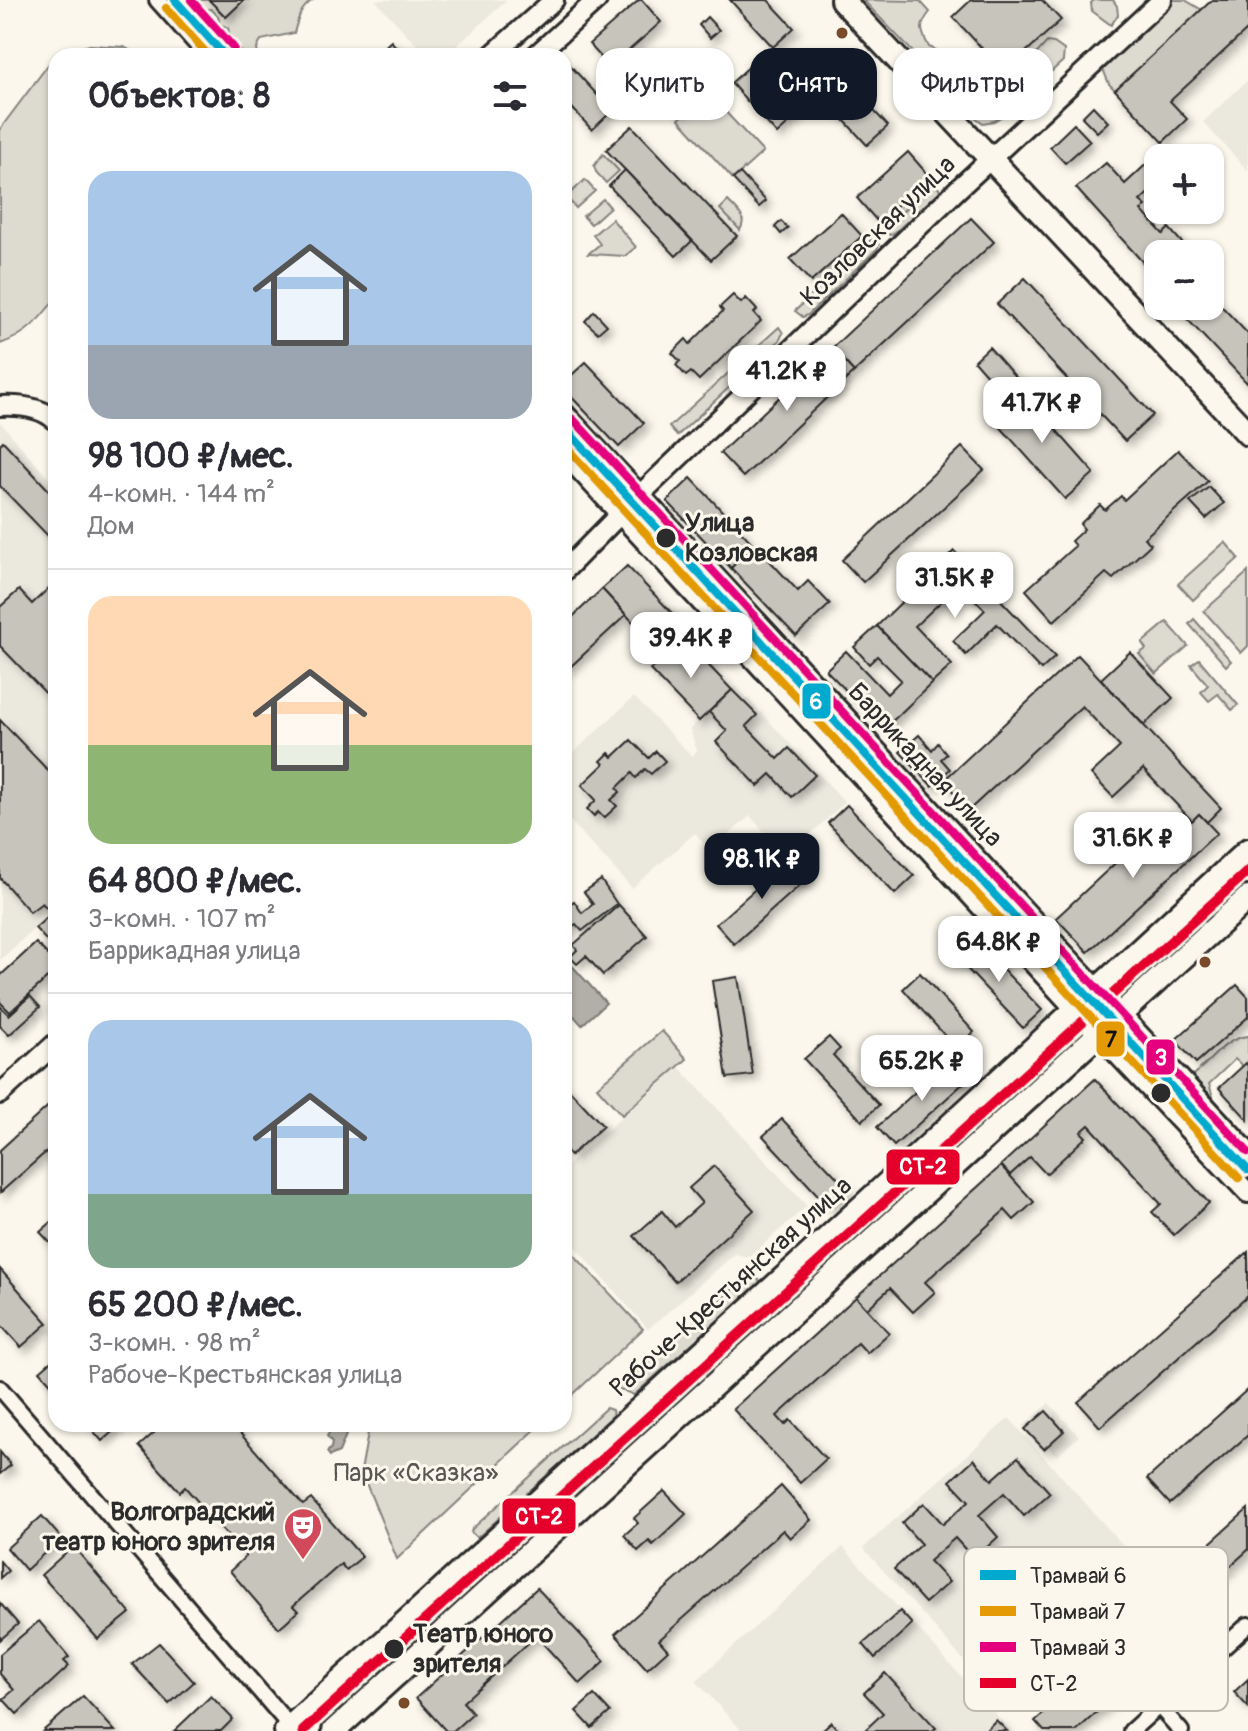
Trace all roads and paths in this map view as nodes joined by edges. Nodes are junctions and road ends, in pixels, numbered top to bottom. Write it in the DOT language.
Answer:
graph roads {
  1 [pos="157,0"];
  2 [pos="182,0"];
  3 [pos="554,0"];
  4 [pos="597,0"];
  5 [pos="842,0"];
  6 [pos="1162,0"];
  7 [pos="200,48"];
  8 [pos="226,48"];
  9 [pos="500,48"];
  10 [pos="544,48"];
  11 [pos="991,159"];
  12 [pos="0,406"];
  13 [pos="48,414"];
  14 [pos="572,422"];
  15 [pos="1248,434"];
  16 [pos="572,462"];
  17 [pos="640,495"];
  18 [pos="620,514"];
  19 [pos="572,563"];
  20 [pos="1248,850"];
  21 [pos="1248,898"];
  22 [pos="1097,990"];
  23 [pos="1075,1010"];
  24 [pos="1120,1014"];
  25 [pos="1098,1034"];
  26 [pos="48,1050"];
  27 [pos="0,1094"];
  28 [pos="1248,1152"];
  29 [pos="1248,1193"];
  30 [pos="0,1388"];
  31 [pos="1248,1625"];
  32 [pos="1228,1643"];
  33 [pos="1153,1711"];
  34 [pos="1163,1711"];
  35 [pos="290,1730"];
  36 [pos="334,1731"];
  37 [pos="1131,1731"];
  38 [pos="1181,1731"];
  1 -- 7 [label="street"];
  2 -- 8 [label="street"];
  3 -- 9 [label="street"];
  4 -- 10 [label="street"];
  5 -- 11 [label="main road"];
  6 -- 11 [label="street, Козловская улица"];
  11 -- 15 [label="main road"];
  11 -- 17 [label="street, Козловская улица"];
  12 -- 13 [label="street"];
  14 -- 17 [label="street, Баррикадная улица"];
  16 -- 18 [label="street, Баррикадная улица"];
  17 -- 18 [label="street, Козловская улица"];
  17 -- 22 [label="street, Баррикадная улица"];
  18 -- 19 [label="street, Козловская улица"];
  18 -- 23 [label="street, Баррикадная улица"];
  20 -- 22 [label="main road, Рабоче-Крестьянская улица"];
  21 -- 24 [label="main road"];
  22 -- 23 [label="main road, Рабоче-Крестьянская улица"];
  22 -- 24 [label="street, Баррикадная улица"];
  23 -- 25 [label="street, Баррикадная улица"];
  23 -- 35 [label="main road, Рабоче-Крестьянская улица"];
  24 -- 25 [label="main road"];
  24 -- 28 [label="street, Баррикадная улица"];
  25 -- 29 [label="street, Баррикадная улица"];
  25 -- 36 [label="main road"];
  26 -- 27 [label="street"];
  30 -- 35 [label="street"];
  31 -- 32 [label="street"];
  33 -- 37 [label="street"];
  34 -- 38 [label="street"];
}
